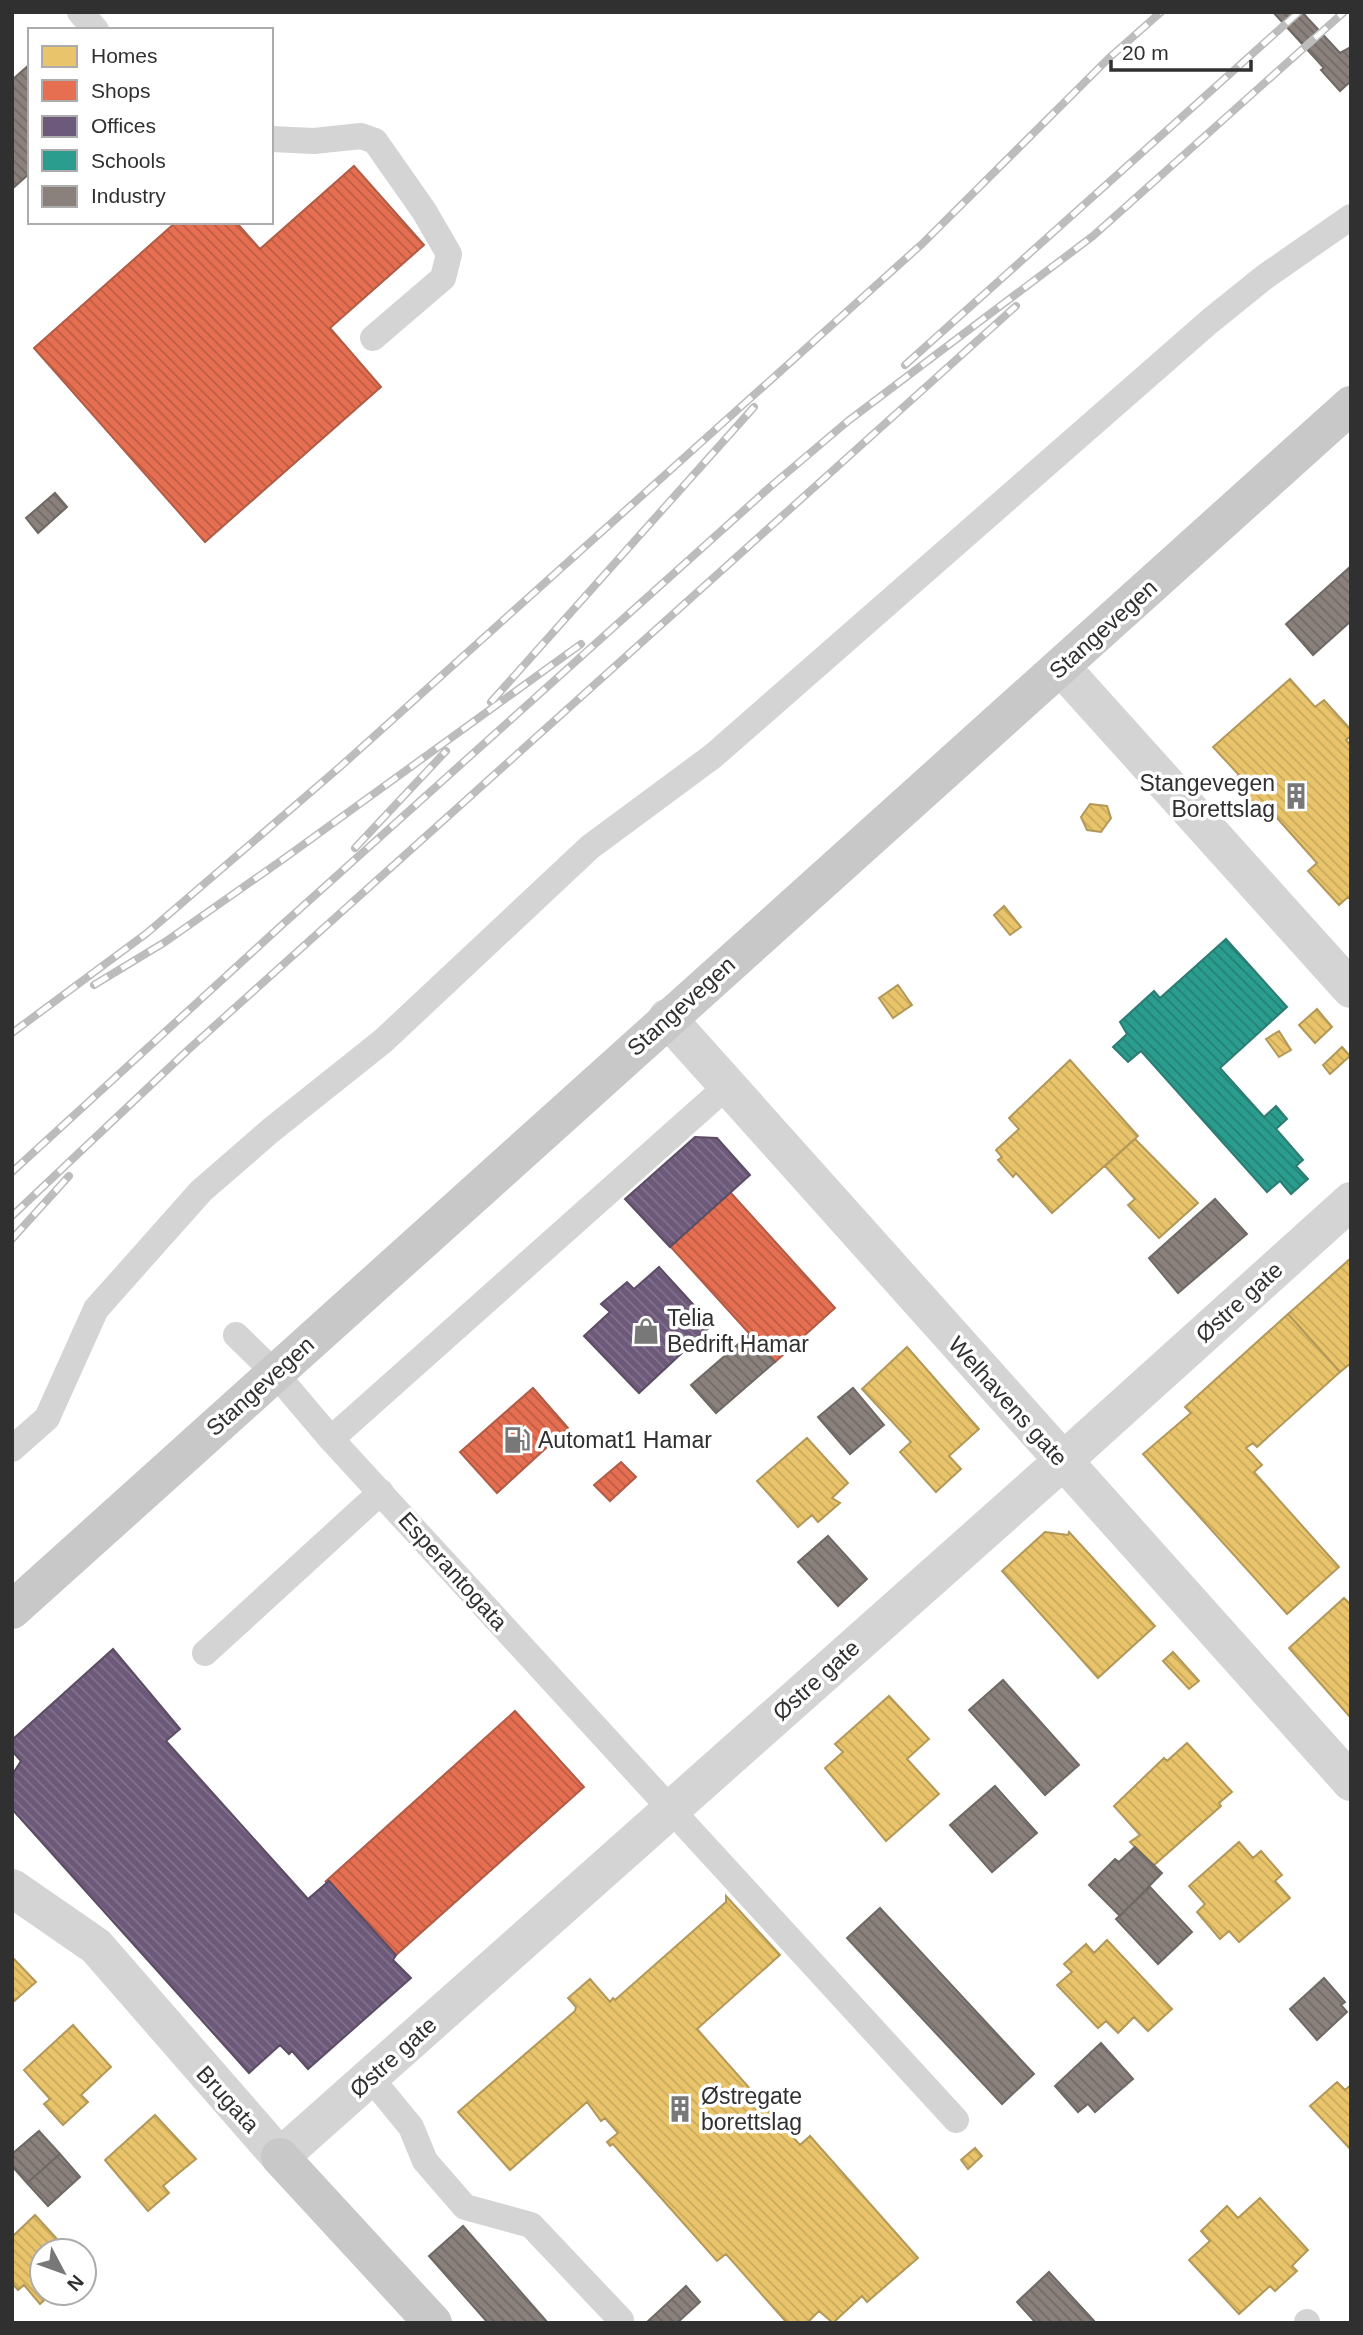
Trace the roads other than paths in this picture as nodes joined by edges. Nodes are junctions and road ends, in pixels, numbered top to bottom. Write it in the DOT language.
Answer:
graph roads {
  1 [pos="80,12"];
  2 [pos="94,28"];
  3 [pos="273,139"];
  4 [pos="1351,217"];
  5 [pos="373,338"];
  6 [pos="1351,405"];
  7 [pos="1060,667"];
  8 [pos="1351,989"];
  9 [pos="667,1018"];
  10 [pos="726,1087"];
  11 [pos="1351,1201"];
  12 [pos="236,1335"];
  13 [pos="275,1373"];
  14 [pos="331,1439"];
  15 [pos="12,1449"];
  16 [pos="1063,1461"];
  17 [pos="381,1492"];
  18 [pos="12,1610"];
  19 [pos="205,1653"];
  20 [pos="1351,1782"];
  21 [pos="670,1810"];
  22 [pos="12,1888"];
  23 [pos="370,2077"];
  24 [pos="957,2120"];
  25 [pos="280,2157"];
  26 [pos="621,2320"];
  27 [pos="433,2323"];
  1 -- 2 [label="lane"];
  3 -- 5 [label="lane"];
  4 -- 15 [label="lane"];
  6 -- 7 [label="main road, Stangevegen"];
  7 -- 8 [label="street"];
  7 -- 9 [label="main road, Stangevegen"];
  9 -- 10 [label="street, Welhavens gate"];
  9 -- 13 [label="main road, Stangevegen"];
  10 -- 14 [label="lane"];
  10 -- 16 [label="street, Welhavens gate"];
  11 -- 16 [label="street, Østre gate"];
  12 -- 13 [label="lane, Esperantogata"];
  13 -- 14 [label="lane, Esperantogata"];
  13 -- 18 [label="main road, Stangevegen"];
  14 -- 17 [label="lane, Esperantogata"];
  16 -- 20 [label="street, Welhavens gate"];
  16 -- 21 [label="street, Østre gate"];
  17 -- 19 [label="lane"];
  17 -- 21 [label="lane, Esperantogata"];
  21 -- 23 [label="street, Østre gate"];
  21 -- 24 [label="lane, Esperantogata"];
  22 -- 25 [label="street, Brugata"];
  23 -- 25 [label="street, Østre gate"];
  23 -- 26 [label="lane"];
  25 -- 27 [label="main road, Brugata"];
}
